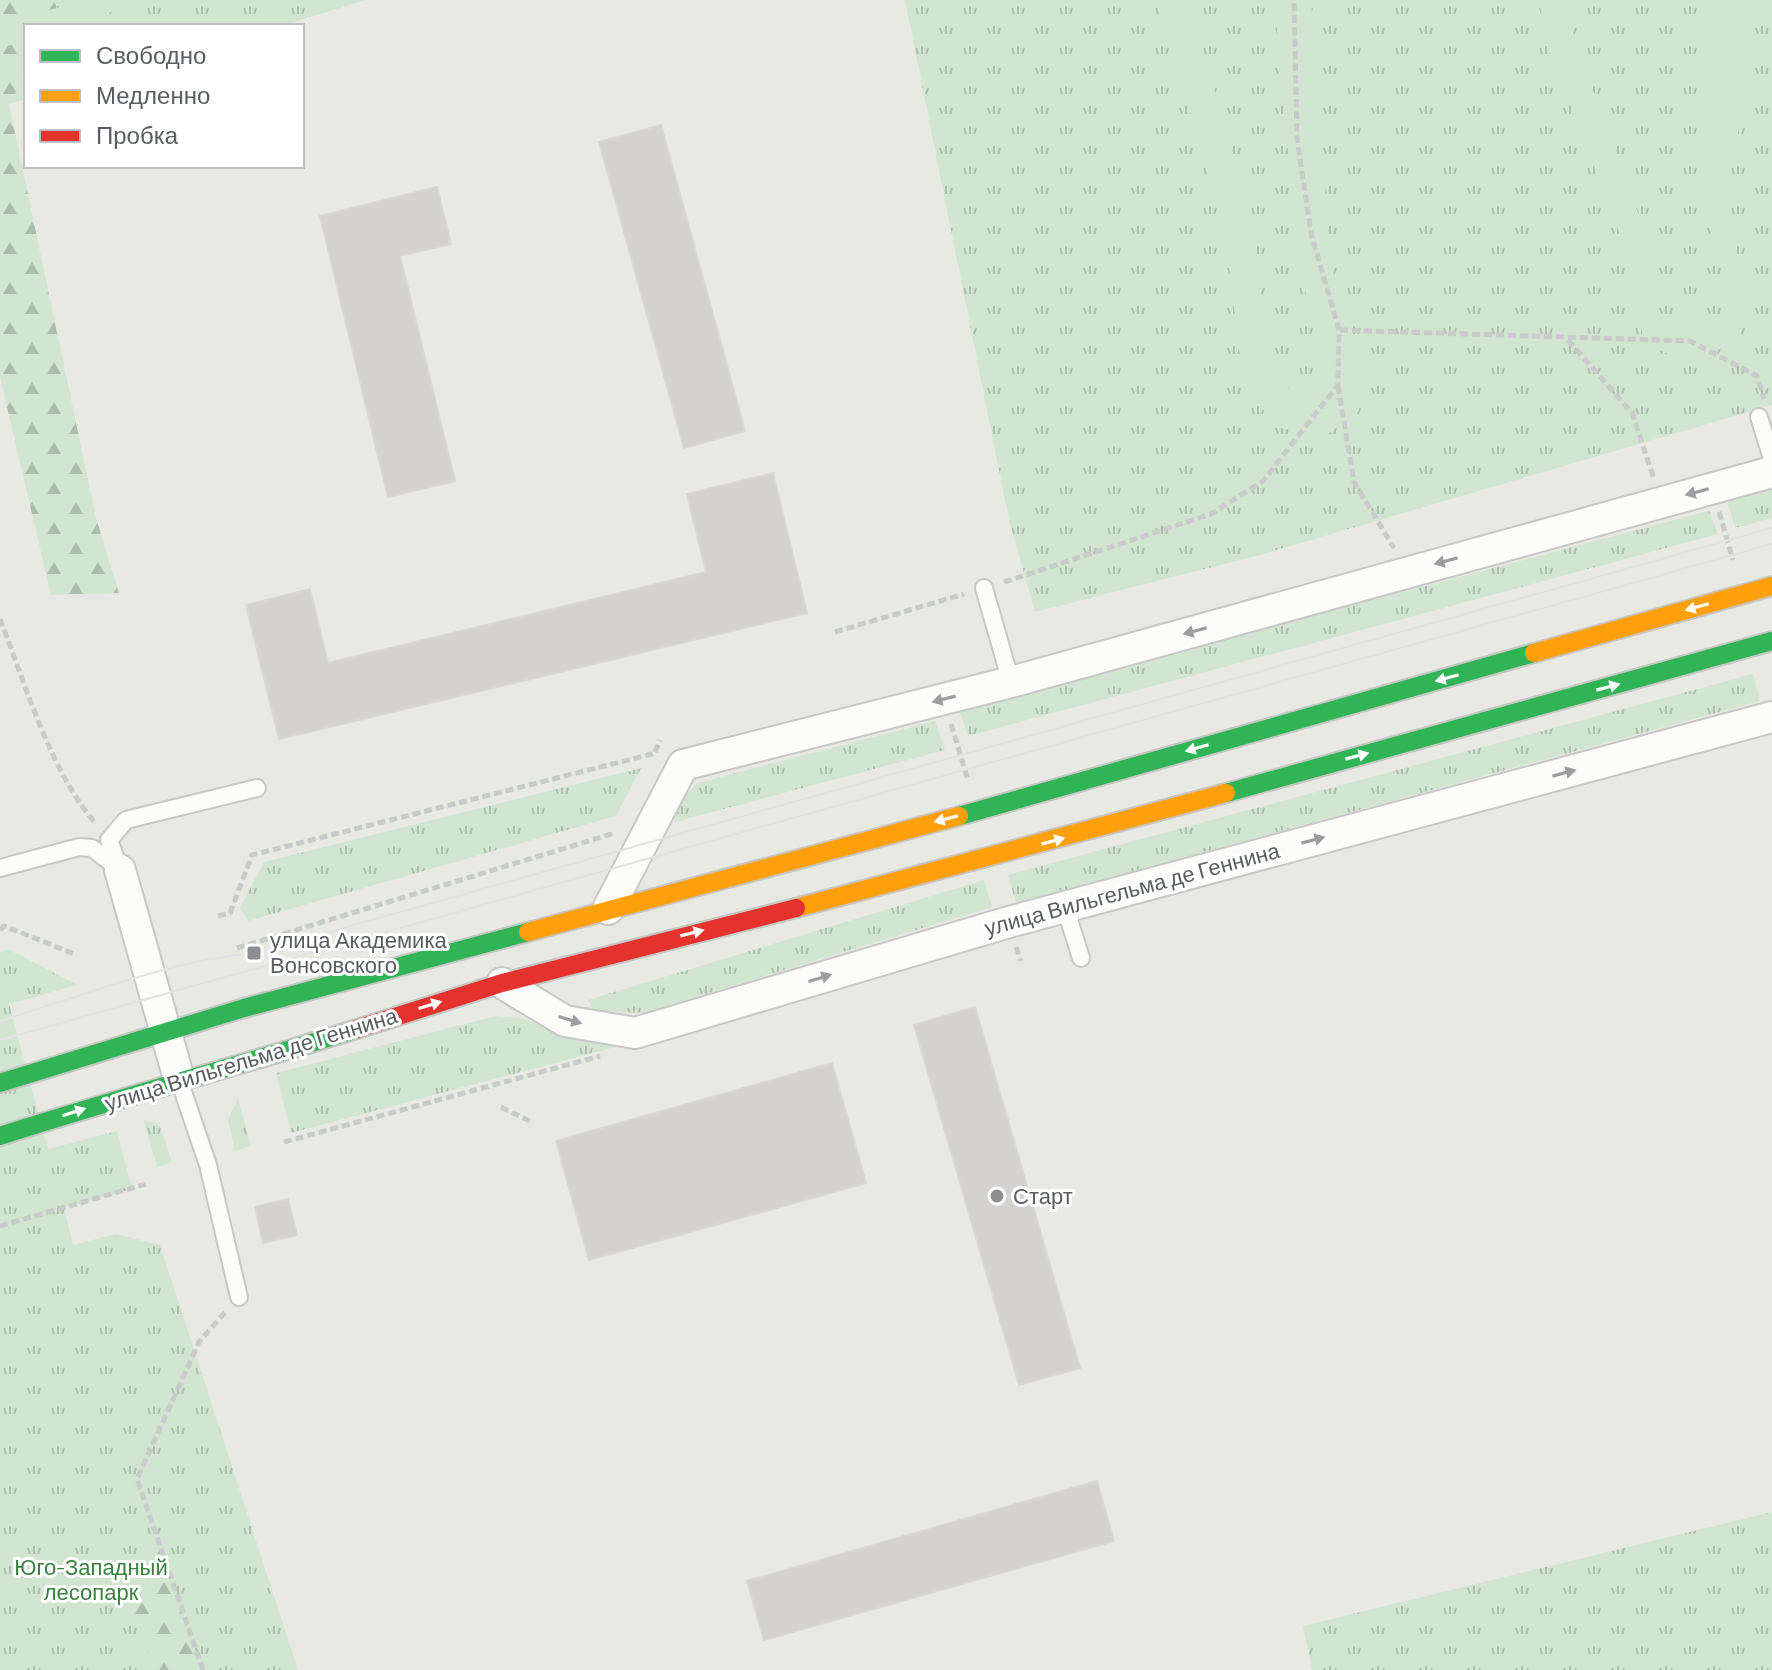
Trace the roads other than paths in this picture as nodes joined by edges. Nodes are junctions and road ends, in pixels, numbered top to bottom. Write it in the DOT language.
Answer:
graph roads {
  1 [pos="1759,417"];
  2 [pos="1772,459"];
  3 [pos="1772,472"];
  4 [pos="1772,586"];
  5 [pos="984,588"];
  6 [pos="1772,641"];
  7 [pos="1011,682"];
  8 [pos="1772,717"];
  9 [pos="257,788"];
  10 [pos="0,868"];
  11 [pos="120,870"];
  12 [pos="1065,907"];
  13 [pos="608,909"];
  14 [pos="1081,958"];
  15 [pos="502,983"];
  16 [pos="168,1032"];
  17 [pos="179,1079"];
  18 [pos="0,1083"];
  19 [pos="0,1136"];
  20 [pos="239,1297"];
  1 -- 2 [label="lane"];
  3 -- 7 [label="street, one-way"];
  4 -- 13 [label="main road, улица Вильгельма де Геннина, one-way"];
  5 -- 7 [label="lane"];
  15 -- 6 [label="main road, улица Вильгельма де Геннина, one-way"];
  7 -- 13 [label="street, one-way"];
  12 -- 8 [label="street, улица Вильгельма де Геннина, one-way"];
  9 -- 11 [label="lane"];
  10 -- 11 [label="lane"];
  11 -- 16 [label="street"];
  12 -- 14 [label="lane"];
  15 -- 12 [label="street, улица Вильгельма де Геннина, one-way"];
  13 -- 16 [label="main road, улица Вильгельма де Геннина"];
  17 -- 15 [label="main road, улица Вильгельма де Геннина, one-way"];
  16 -- 17 [label="street"];
  16 -- 18 [label="main road, улица Вильгельма де Геннина"];
  19 -- 17 [label="main road, улица Вильгельма де Геннина, one-way"];
  17 -- 20 [label="lane"];
}
